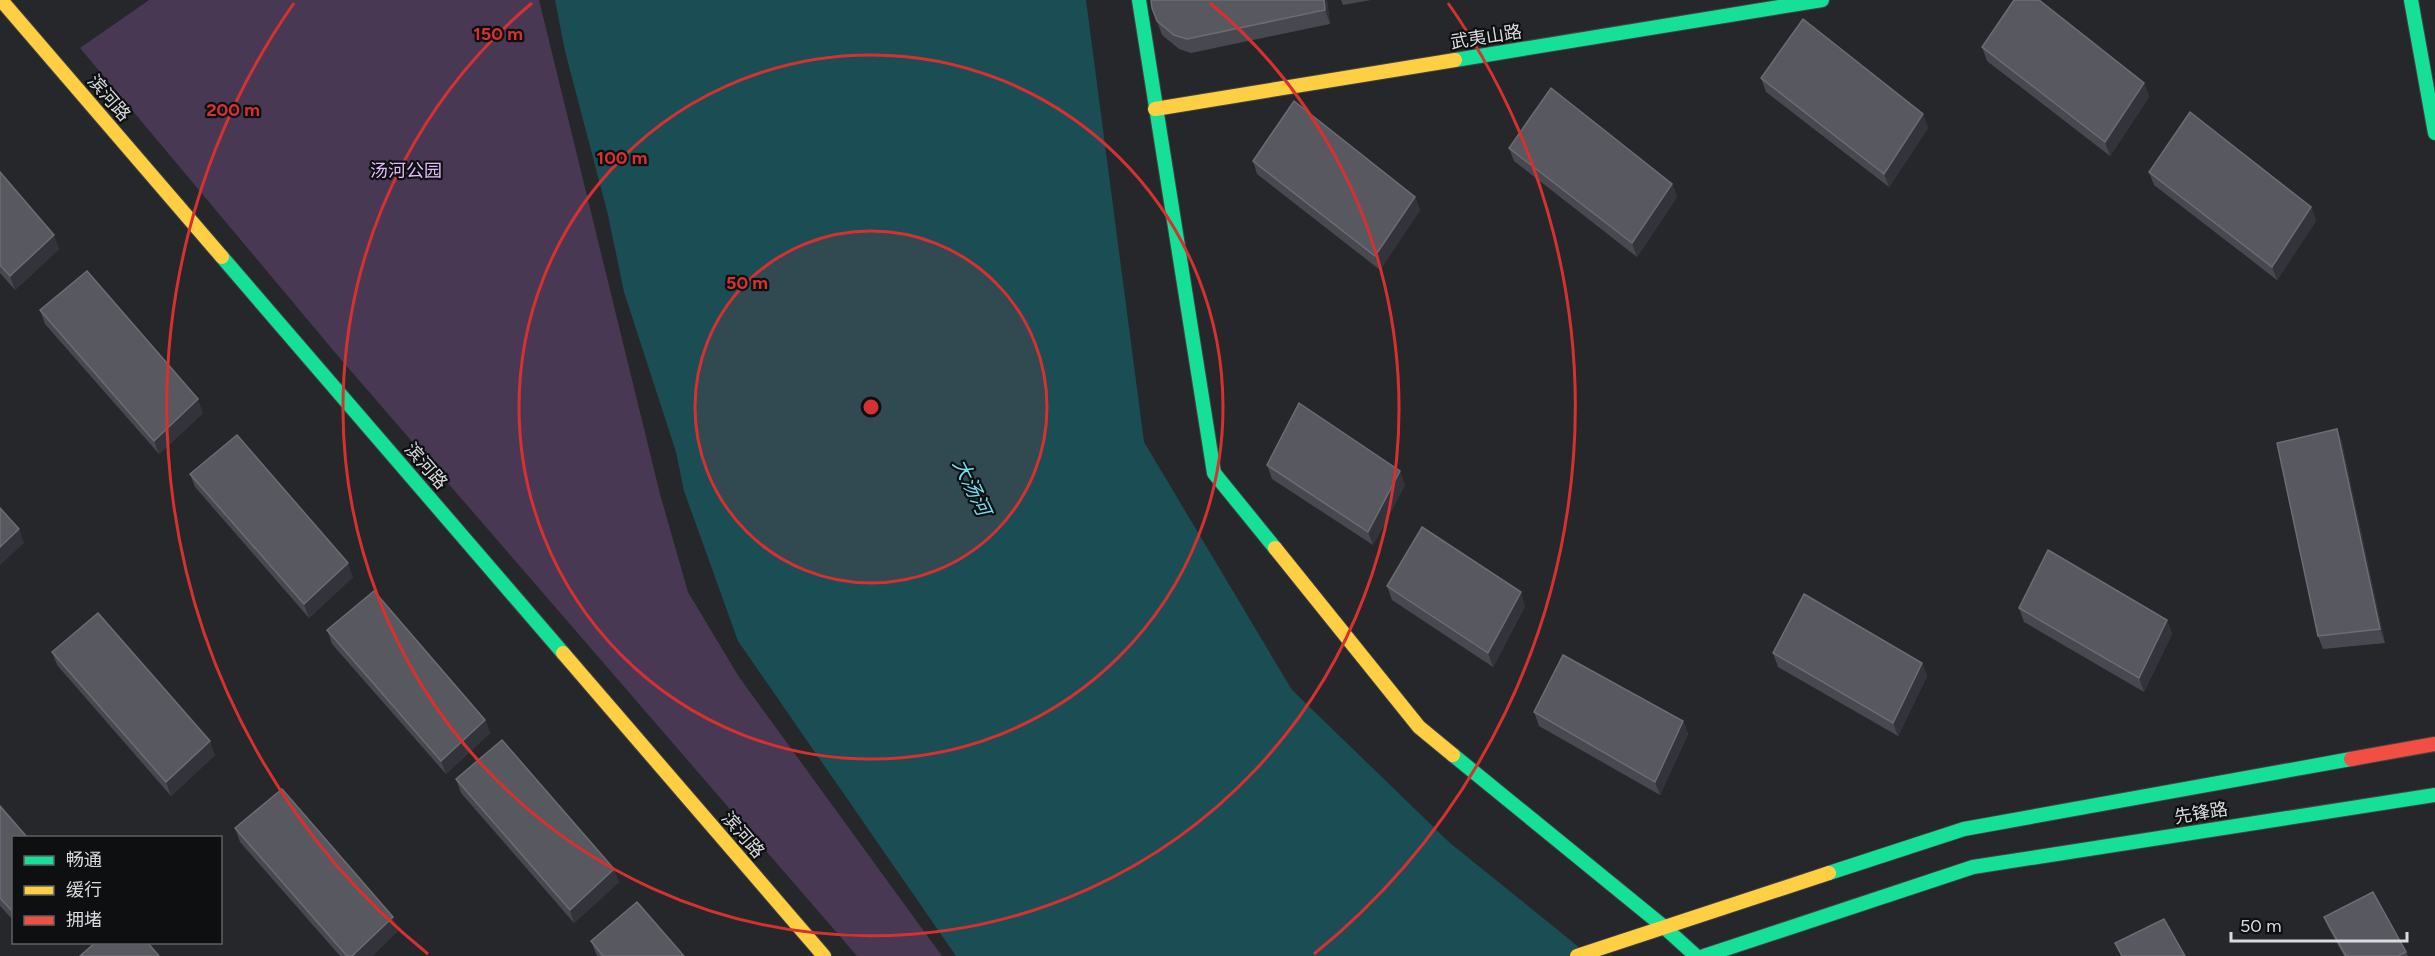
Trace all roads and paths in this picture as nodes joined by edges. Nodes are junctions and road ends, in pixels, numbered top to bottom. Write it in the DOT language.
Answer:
graph roads {
  1 [pos="0,0"];
  2 [pos="1139,0"];
  3 [pos="1822,0"];
  4 [pos="2411,0"];
  5 [pos="1155,109"];
  6 [pos="2435,133"];
  7 [pos="2435,744"];
  8 [pos="2435,795"];
  9 [pos="1664,927"];
  10 [pos="824,956"];
  11 [pos="1577,956"];
  12 [pos="1696,956"];
  13 [pos="1704,956"];
  1 -- 10 [label="street, 滨河路"];
  2 -- 5 [label="street"];
  3 -- 5 [label="street, 武夷山路"];
  4 -- 6 [label="street"];
  5 -- 9 [label="street"];
  7 -- 9 [label="street"];
  8 -- 13 [label="street, 先锋路"];
  9 -- 11 [label="street"];
  9 -- 12 [label="street"];
}
